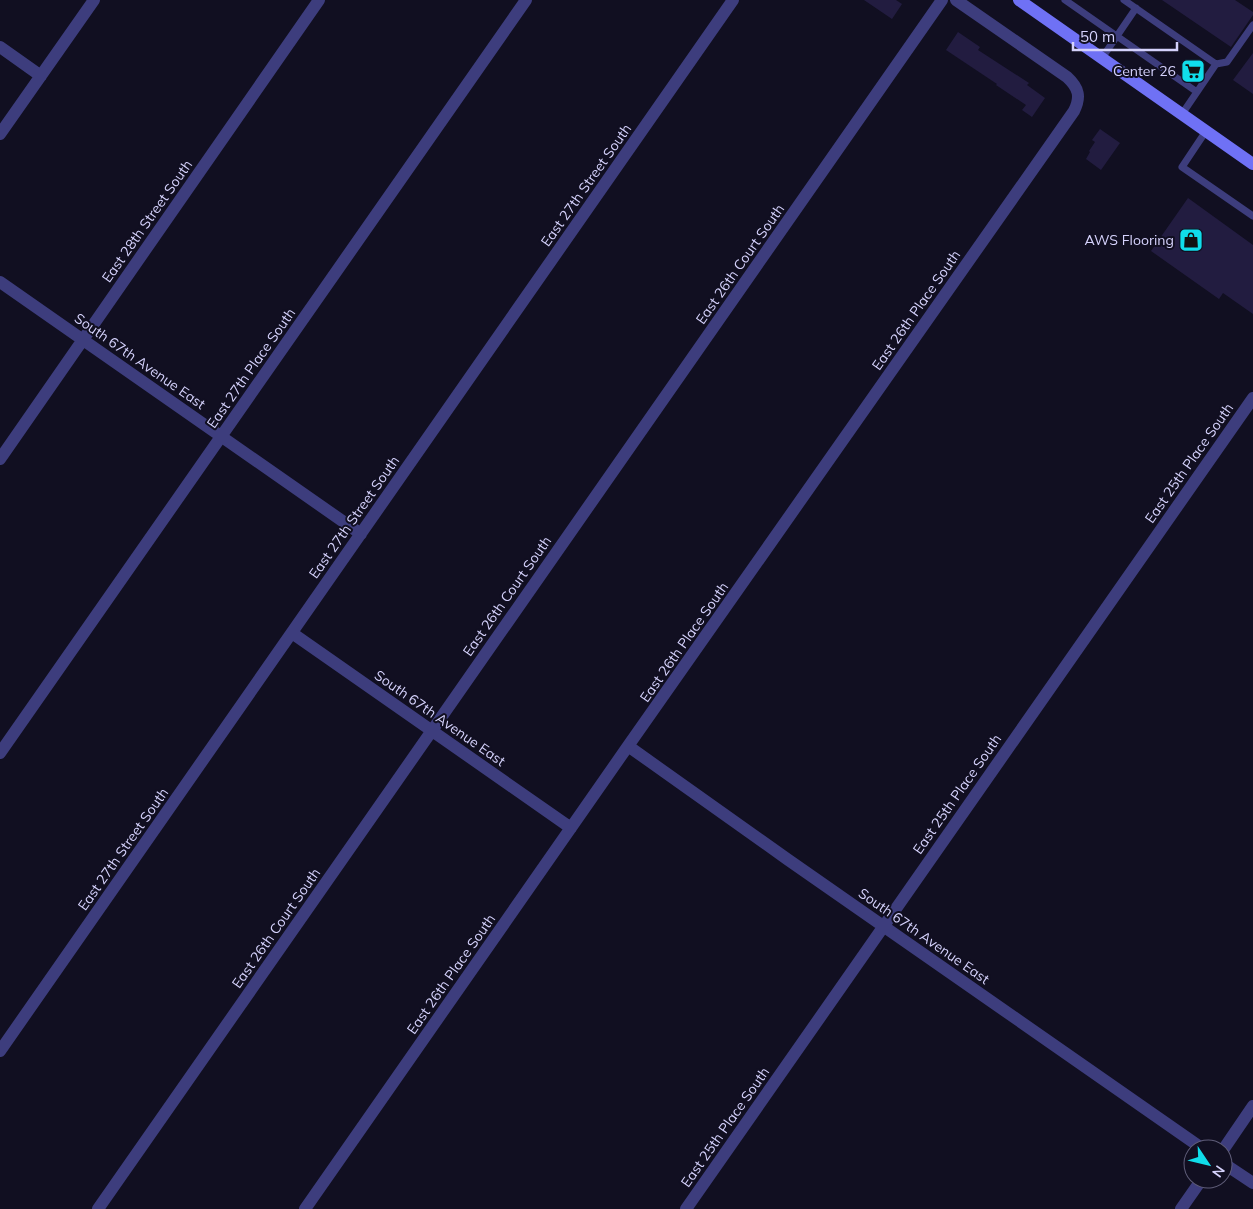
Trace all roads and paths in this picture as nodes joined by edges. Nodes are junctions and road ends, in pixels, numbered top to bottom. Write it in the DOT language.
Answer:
graph roads {
  1 [pos="94,0"];
  2 [pos="319,0"];
  3 [pos="526,0"];
  4 [pos="734,0"];
  5 [pos="942,0"];
  6 [pos="956,0"];
  7 [pos="1019,0"];
  8 [pos="1065,0"];
  9 [pos="1124,0"];
  10 [pos="1136,8"];
  11 [pos="1253,25"];
  12 [pos="1117,36"];
  13 [pos="0,47"];
  14 [pos="1102,58"];
  15 [pos="1216,64"];
  16 [pos="41,76"];
  17 [pos="1197,92"];
  18 [pos="1182,114"];
  19 [pos="1206,131"];
  20 [pos="0,134"];
  21 [pos="1253,164"];
  22 [pos="1253,216"];
  23 [pos="0,282"];
  24 [pos="83,340"];
  25 [pos="1253,398"];
  26 [pos="222,436"];
  27 [pos="0,459"];
  28 [pos="361,534"];
  29 [pos="292,633"];
  30 [pos="432,730"];
  31 [pos="628,746"];
  32 [pos="0,753"];
  33 [pos="571,828"];
  34 [pos="883,926"];
  35 [pos="0,1051"];
  36 [pos="1253,1106"];
  37 [pos="1189,1139"];
  38 [pos="1230,1139"];
  39 [pos="1233,1170"];
  40 [pos="1253,1183"];
  41 [pos="1195,1189"];
  42 [pos="98,1209"];
  43 [pos="306,1209"];
  44 [pos="686,1209"];
  45 [pos="1181,1209"];
  1 -- 16 [label="street"];
  2 -- 24 [label="street, East 28th Street South"];
  3 -- 26 [label="street, East 27th Place South"];
  4 -- 28 [label="street, East 27th Street South"];
  5 -- 30 [label="street, East 26th Court South"];
  6 -- 31 [label="street, East 26th Place South"];
  7 -- 14 [label="main road"];
  8 -- 12 [label="lane"];
  9 -- 10 [label="lane"];
  10 -- 12 [label="lane"];
  10 -- 15 [label="lane"];
  11 -- 15 [label="lane"];
  12 -- 14 [label="lane"];
  12 -- 17 [label="lane"];
  13 -- 16 [label="street"];
  14 -- 18 [label="main road"];
  15 -- 17 [label="lane"];
  16 -- 20 [label="street"];
  17 -- 18 [label="lane"];
  18 -- 19 [label="main road"];
  19 -- 21 [label="main road"];
  19 -- 22 [label="lane"];
  23 -- 24 [label="street, South 67th Avenue East"];
  24 -- 26 [label="street, South 67th Avenue East"];
  24 -- 27 [label="street, East 28th Street South"];
  25 -- 34 [label="street, East 25th Place South"];
  26 -- 28 [label="street, South 67th Avenue East"];
  26 -- 32 [label="street, East 27th Place South"];
  28 -- 29 [label="street, East 27th Street South"];
  29 -- 30 [label="street, South 67th Avenue East"];
  29 -- 35 [label="street, East 27th Street South"];
  30 -- 33 [label="street, South 67th Avenue East"];
  30 -- 42 [label="street, East 26th Court South"];
  31 -- 33 [label="street, East 26th Place South"];
  31 -- 34 [label="street, South 67th Avenue East"];
  33 -- 43 [label="street, East 26th Place South"];
  34 -- 37 [label="street, South 67th Avenue East"];
  34 -- 44 [label="street, East 25th Place South"];
  36 -- 38 [label="street"];
  39 -- 40 [label="street"];
  41 -- 45 [label="street"];
}
